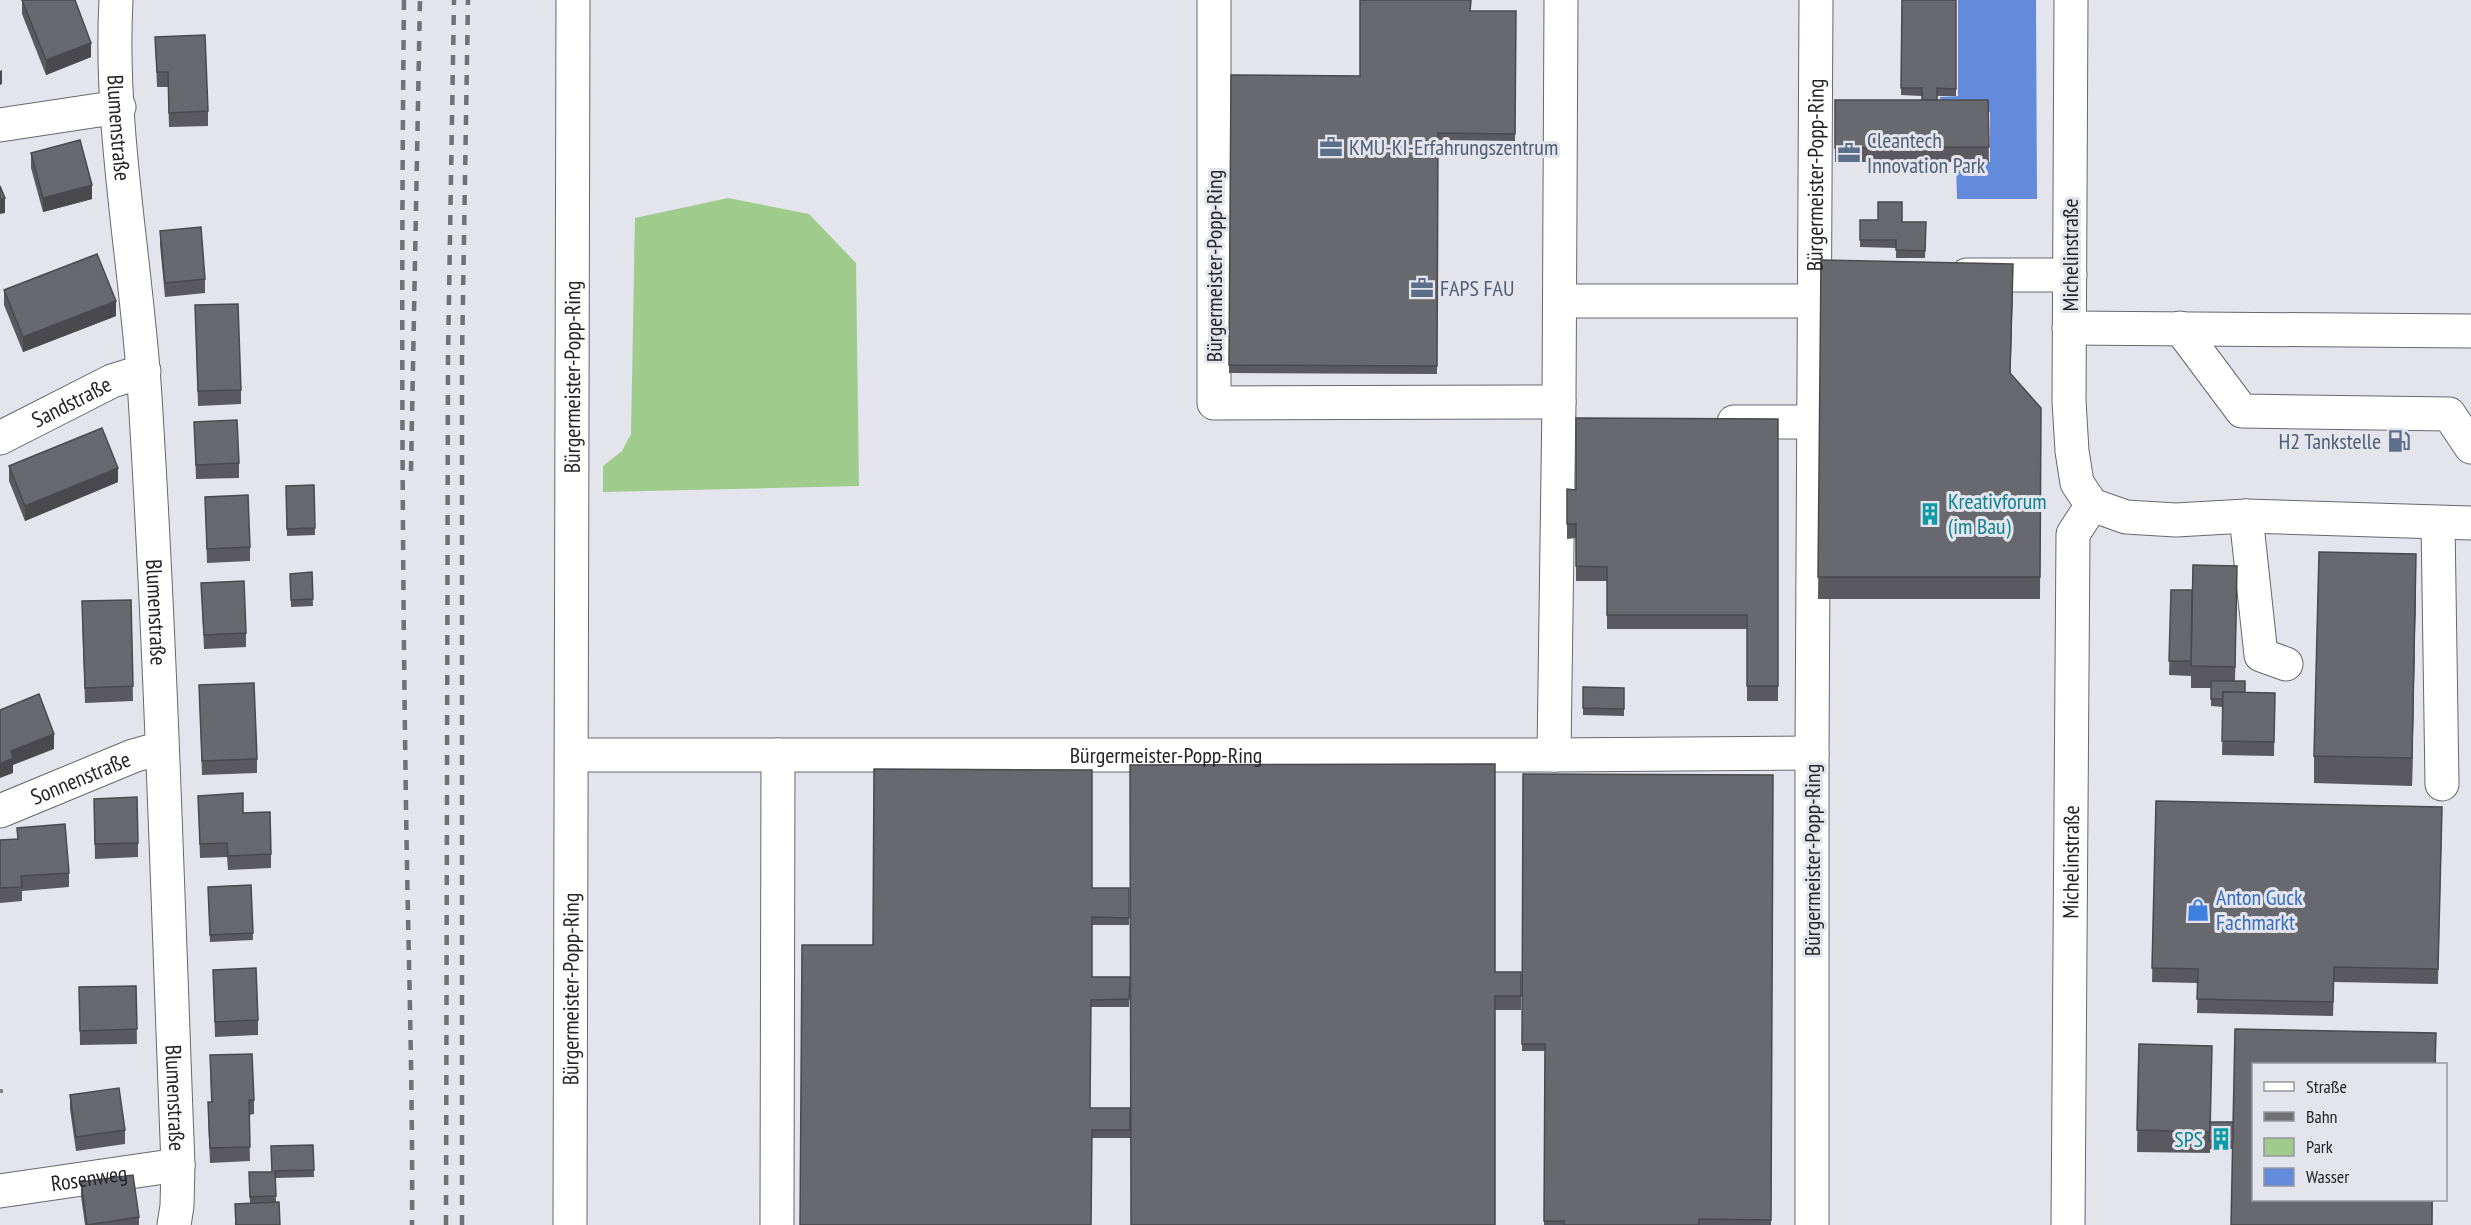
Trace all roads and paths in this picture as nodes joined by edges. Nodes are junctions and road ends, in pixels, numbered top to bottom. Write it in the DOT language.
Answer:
graph roads {
  1 [pos="116,0"];
  2 [pos="573,0"];
  3 [pos="1214,0"];
  4 [pos="1561,0"];
  5 [pos="1816,0"];
  6 [pos="2071,0"];
  7 [pos="119,107"];
  8 [pos="0,124"];
  9 [pos="1941,275"];
  10 [pos="2070,275"];
  11 [pos="1823,284"];
  12 [pos="1560,301"];
  13 [pos="2069,328"];
  14 [pos="2180,328"];
  15 [pos="2471,331"];
  16 [pos="144,371"];
  17 [pos="1559,412"];
  18 [pos="1592,421"];
  19 [pos="1700,422"];
  20 [pos="1814,422"];
  21 [pos="0,438"];
  22 [pos="2471,447"];
  23 [pos="2092,506"];
  24 [pos="2246,516"];
  25 [pos="2438,522"];
  26 [pos="2471,523"];
  27 [pos="2286,664"];
  28 [pos="160,748"];
  29 [pos="1812,753"];
  30 [pos="572,755"];
  31 [pos="778,755"];
  32 [pos="1554,755"];
  33 [pos="2442,784"];
  34 [pos="0,811"];
  35 [pos="178,1165"];
  36 [pos="0,1191"];
  37 [pos="2072,1218"];
  38 [pos="174,1225"];
  39 [pos="570,1225"];
  40 [pos="777,1225"];
  41 [pos="1812,1225"];
  1 -- 7 [label="street, Blumenstraße"];
  2 -- 30 [label="street, Bürgermeister-Popp-Ring"];
  3 -- 17 [label="street, Bürgermeister-Popp-Ring"];
  4 -- 12 [label="street"];
  5 -- 11 [label="street, Bürgermeister-Popp-Ring"];
  6 -- 10 [label="street, Michelinstraße"];
  7 -- 8 [label="street"];
  7 -- 16 [label="street, Blumenstraße"];
  9 -- 10 [label="street"];
  10 -- 13 [label="street, Michelinstraße"];
  11 -- 12 [label="street"];
  11 -- 20 [label="street, Bürgermeister-Popp-Ring"];
  12 -- 17 [label="street"];
  13 -- 14 [label="street"];
  13 -- 23 [label="street, Michelinstraße"];
  14 -- 15 [label="street"];
  14 -- 22 [label="street"];
  16 -- 21 [label="street, Sandstraße"];
  16 -- 28 [label="street, Blumenstraße"];
  17 -- 18 [label="street"];
  17 -- 32 [label="street"];
  19 -- 20 [label="street"];
  20 -- 29 [label="street, Bürgermeister-Popp-Ring"];
  23 -- 24 [label="street"];
  23 -- 37 [label="street, Michelinstraße"];
  24 -- 25 [label="street"];
  24 -- 27 [label="street"];
  25 -- 26 [label="street"];
  25 -- 33 [label="street"];
  28 -- 34 [label="street, Sonnenstraße"];
  28 -- 35 [label="street, Blumenstraße"];
  29 -- 32 [label="street, Bürgermeister-Popp-Ring"];
  29 -- 41 [label="street, Bürgermeister-Popp-Ring"];
  30 -- 31 [label="street, Bürgermeister-Popp-Ring"];
  30 -- 39 [label="street, Bürgermeister-Popp-Ring"];
  31 -- 32 [label="street, Bürgermeister-Popp-Ring"];
  31 -- 40 [label="street"];
  35 -- 36 [label="street, Rosenweg"];
  35 -- 38 [label="street, Blumenstraße"];
}
